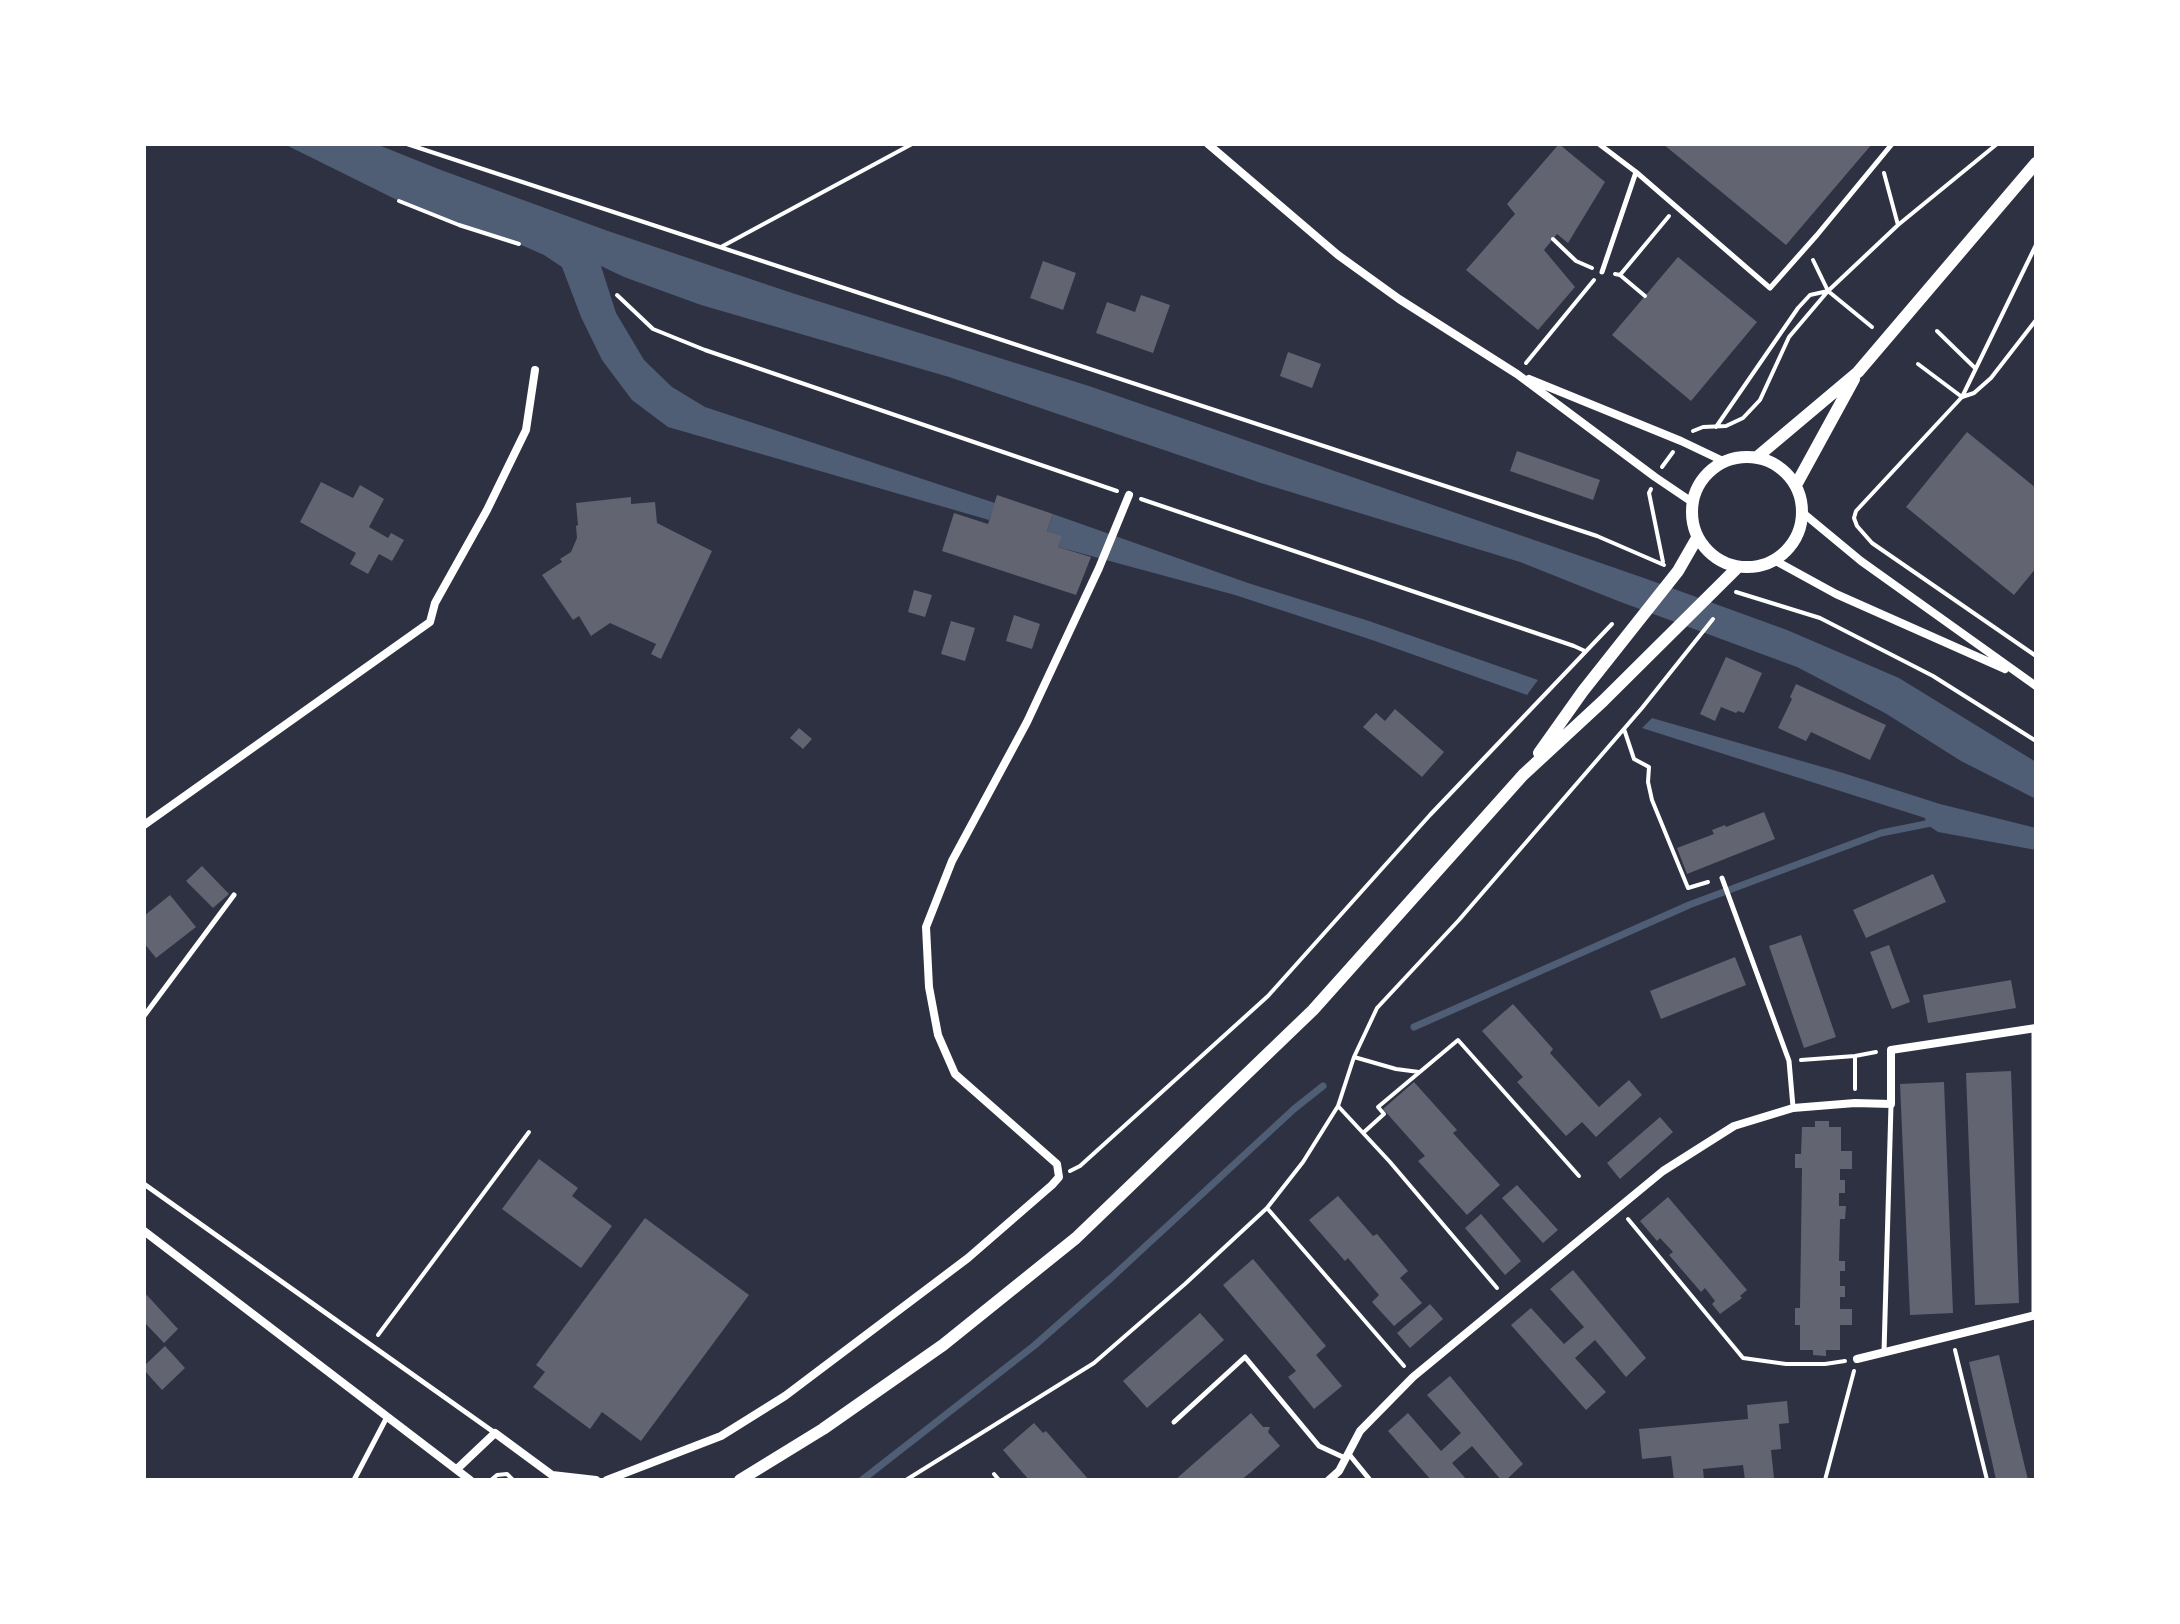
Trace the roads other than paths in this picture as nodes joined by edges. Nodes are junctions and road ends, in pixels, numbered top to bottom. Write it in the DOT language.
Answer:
graph roads {
  1 [pos="1208,144"];
  2 [pos="1599,144"];
  3 [pos="1892,144"];
  4 [pos="2036,163"];
  5 [pos="1636,172"];
  6 [pos="1602,272"];
  7 [pos="535,370"];
  8 [pos="1858,372"];
  9 [pos="1517,374"];
  10 [pos="1757,457"];
  11 [pos="1723,461"];
  12 [pos="1796,485"];
  13 [pos="1129,495"];
  14 [pos="1692,502"];
  15 [pos="1803,513"];
  16 [pos="1697,538"];
  17 [pos="1774,560"];
  18 [pos="1738,567"];
  19 [pos="2020,676"];
  20 [pos="2036,686"];
  21 [pos="1523,775"];
  22 [pos="144,825"];
  23 [pos="1723,880"];
  24 [pos="234,895"];
  25 [pos="144,1016"];
  26 [pos="2035,1028"];
  27 [pos="1891,1104"];
  28 [pos="1793,1108"];
  29 [pos="144,1184"];
  30 [pos="144,1231"];
  31 [pos="2035,1315"];
  32 [pos="1884,1352"];
  33 [pos="1857,1359"];
  34 [pos="387,1417"];
  35 [pos="1174,1422"];
  36 [pos="495,1433"];
  37 [pos="1346,1456"];
  38 [pos="457,1469"];
  39 [pos="354,1480"];
  40 [pos="470,1480"];
  41 [pos="596,1480"];
  42 [pos="607,1480"];
  43 [pos="740,1480"];
  44 [pos="1329,1480"];
  45 [pos="1370,1480"];
  1 -- 9 [label="street"];
  2 -- 5 [label="lane"];
  3 -- 5 [label="lane"];
  4 -- 8 [label="street"];
  5 -- 6 [label="lane"];
  7 -- 22 [label="street"];
  8 -- 10 [label="street"];
  8 -- 12 [label="street"];
  9 -- 11 [label="street"];
  9 -- 14 [label="street"];
  10 -- 11 [label="street"];
  10 -- 12 [label="street"];
  11 -- 14 [label="street"];
  12 -- 15 [label="street"];
  13 -- 42 [label="street"];
  14 -- 16 [label="street"];
  15 -- 17 [label="street"];
  15 -- 19 [label="street"];
  16 -- 18 [label="street"];
  16 -- 21 [label="street"];
  17 -- 18 [label="street"];
  17 -- 19 [label="street"];
  18 -- 21 [label="street"];
  19 -- 20 [label="street"];
  21 -- 43 [label="street"];
  23 -- 28 [label="lane"];
  24 -- 25 [label="lane"];
  26 -- 27 [label="street"];
  26 -- 31 [label="lane"];
  27 -- 28 [label="street"];
  27 -- 32 [label="lane"];
  28 -- 37 [label="street"];
  29 -- 36 [label="lane"];
  30 -- 34 [label="street"];
  31 -- 32 [label="street"];
  32 -- 33 [label="street"];
  34 -- 38 [label="street"];
  34 -- 39 [label="lane"];
  35 -- 37 [label="lane"];
  36 -- 38 [label="street"];
  36 -- 41 [label="street"];
  37 -- 44 [label="street"];
  37 -- 45 [label="lane"];
  38 -- 40 [label="street"];
}
